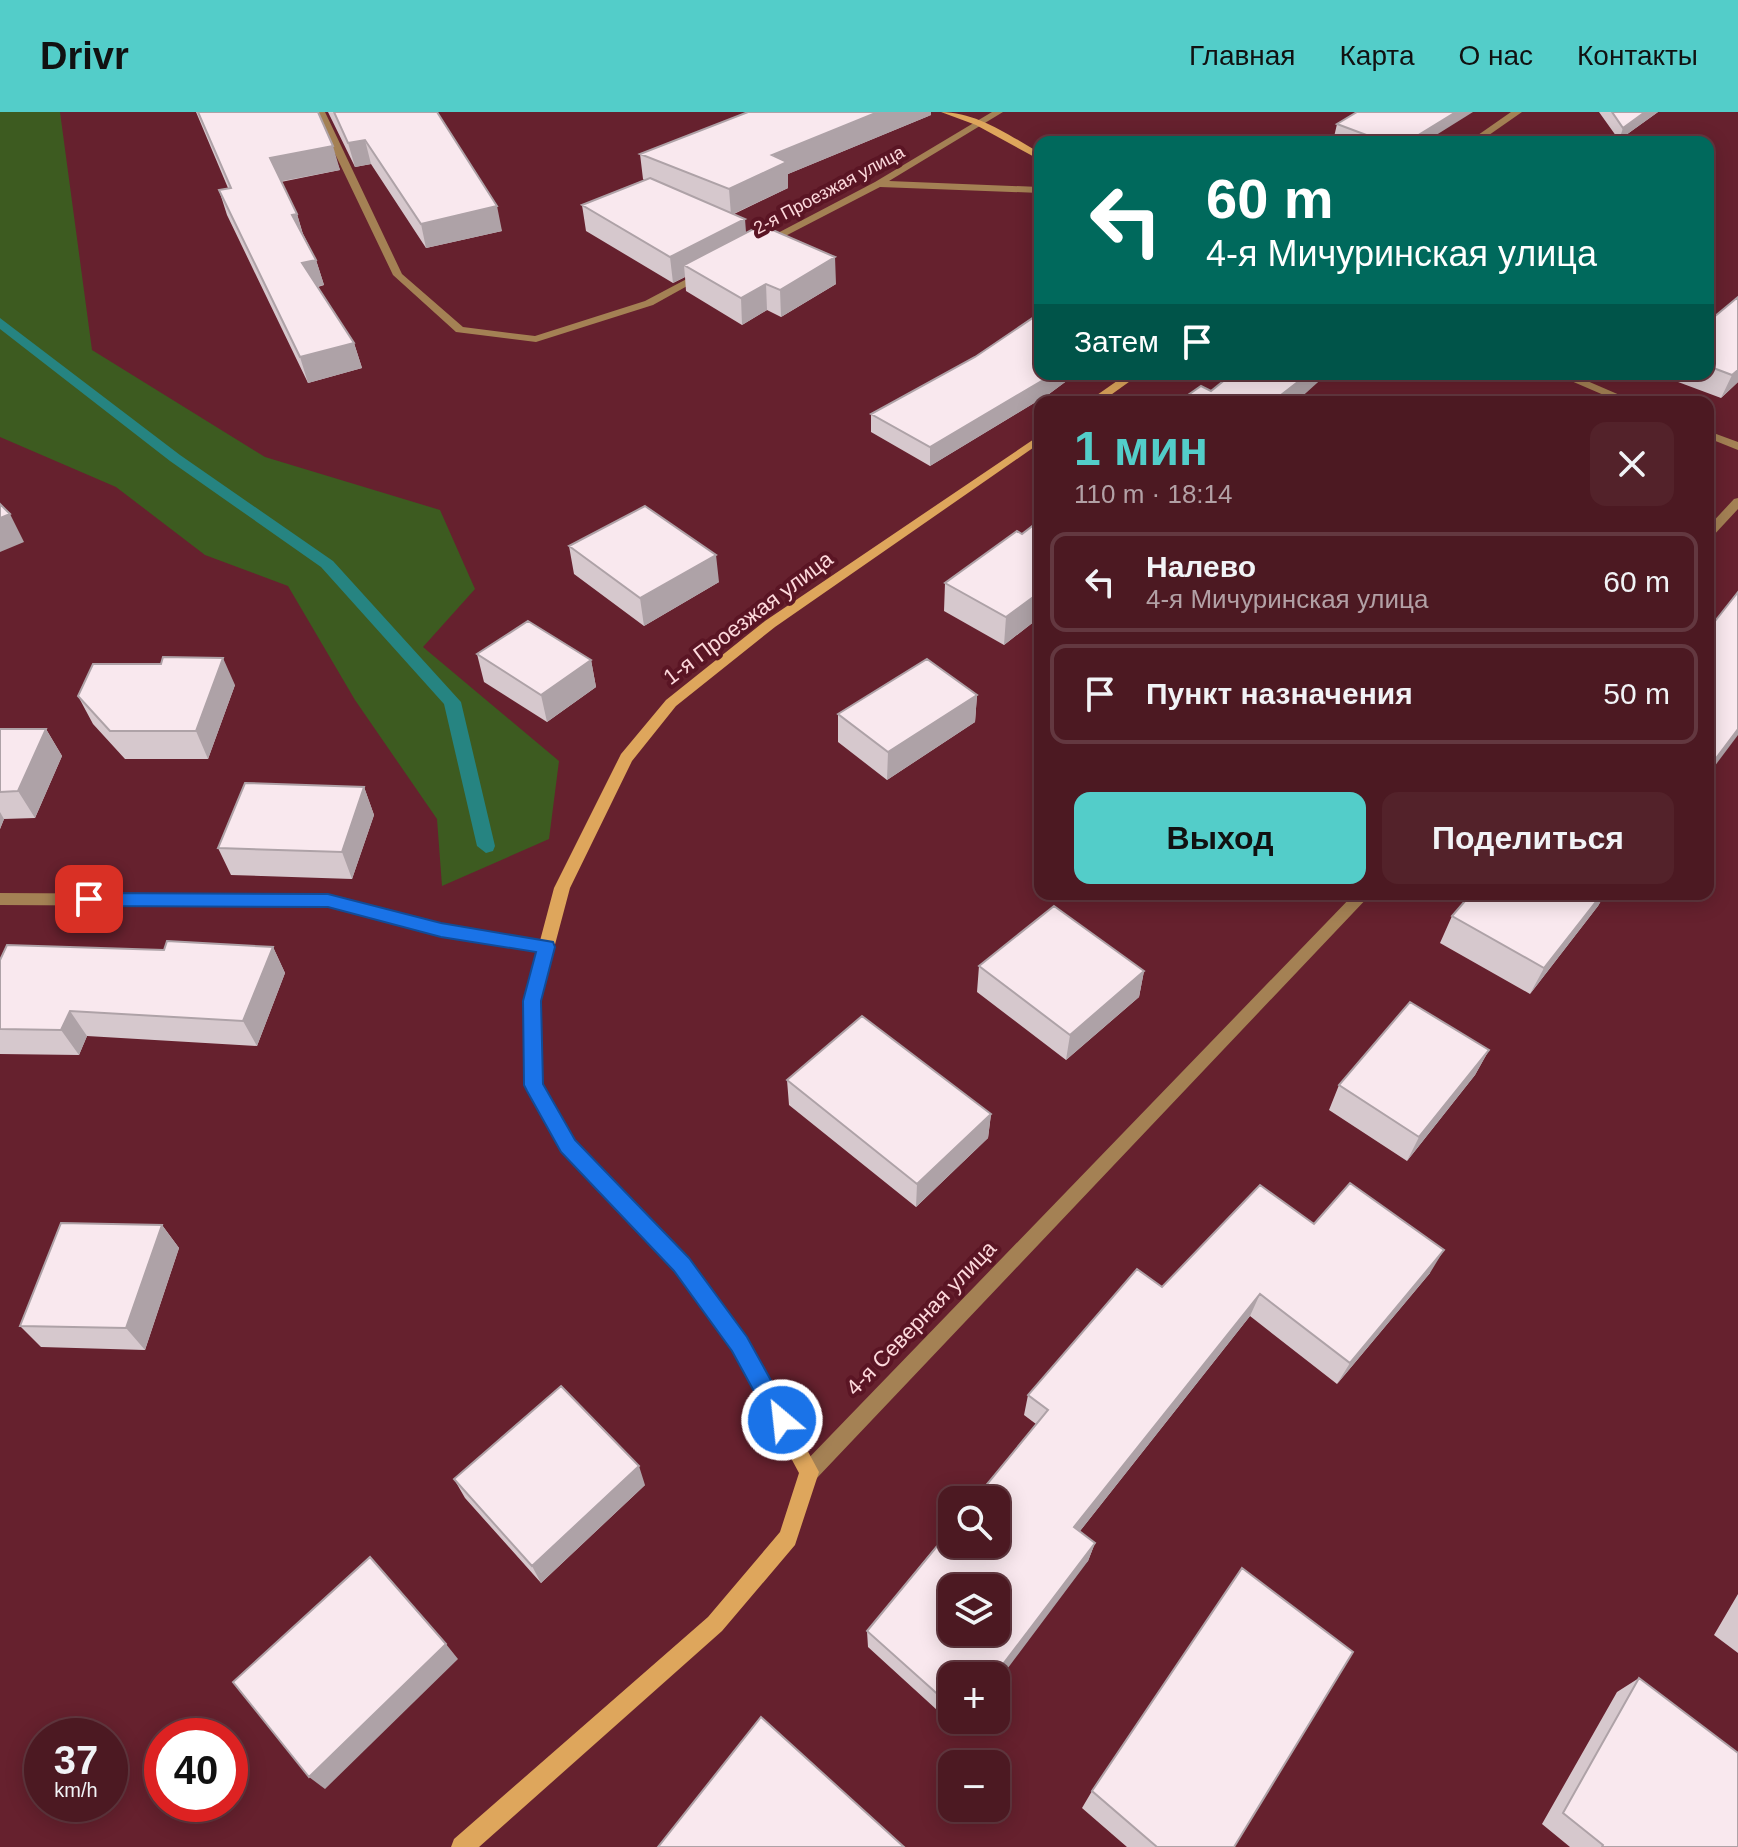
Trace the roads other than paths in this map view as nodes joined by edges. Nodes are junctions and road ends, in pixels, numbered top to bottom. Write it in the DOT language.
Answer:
graph roads {
  1 [pos="320,112"];
  2 [pos="946,112"];
  3 [pos="998,112"];
  4 [pos="1517,112"];
  5 [pos="979,123"];
  6 [pos="1482,136"];
  7 [pos="1034,154"];
  8 [pos="878,184"];
  9 [pos="1034,190"];
  10 [pos="757,247"];
  11 [pos="717,268"];
  12 [pos="1125,380"];
  13 [pos="1576,380"];
  14 [pos="1102,396"];
  15 [pos="1615,396"];
  16 [pos="1714,436"];
  17 [pos="1034,442"];
  18 [pos="1738,446"];
  19 [pos="1738,502"];
  20 [pos="1714,528"];
  21 [pos="0,899"];
  22 [pos="1357,900"];
  23 [pos="546,947"];
  24 [pos="809,1472"];
  25 [pos="462,1847"];
  1 -- 11 [label="street"];
  2 -- 5 [label="street"];
  3 -- 5 [label="street, 2-я Проезжая улица"];
  4 -- 6 [label="street"];
  5 -- 7 [label="street"];
  5 -- 8 [label="street, 2-я Проезжая улица"];
  8 -- 9 [label="street"];
  8 -- 10 [label="street, 2-я Проезжая улица"];
  12 -- 14 [label="street"];
  13 -- 15 [label="street"];
  16 -- 18 [label="street"];
  17 -- 23 [label="street, 1-я Проезжая улица"];
  19 -- 20 [label="street"];
  21 -- 23 [label="street"];
  22 -- 24 [label="street, 4-я Северная улица"];
  23 -- 24 [label="street, 1-я Проезжая улица"];
  24 -- 25 [label="street, 4-я Северная улица"];
}
